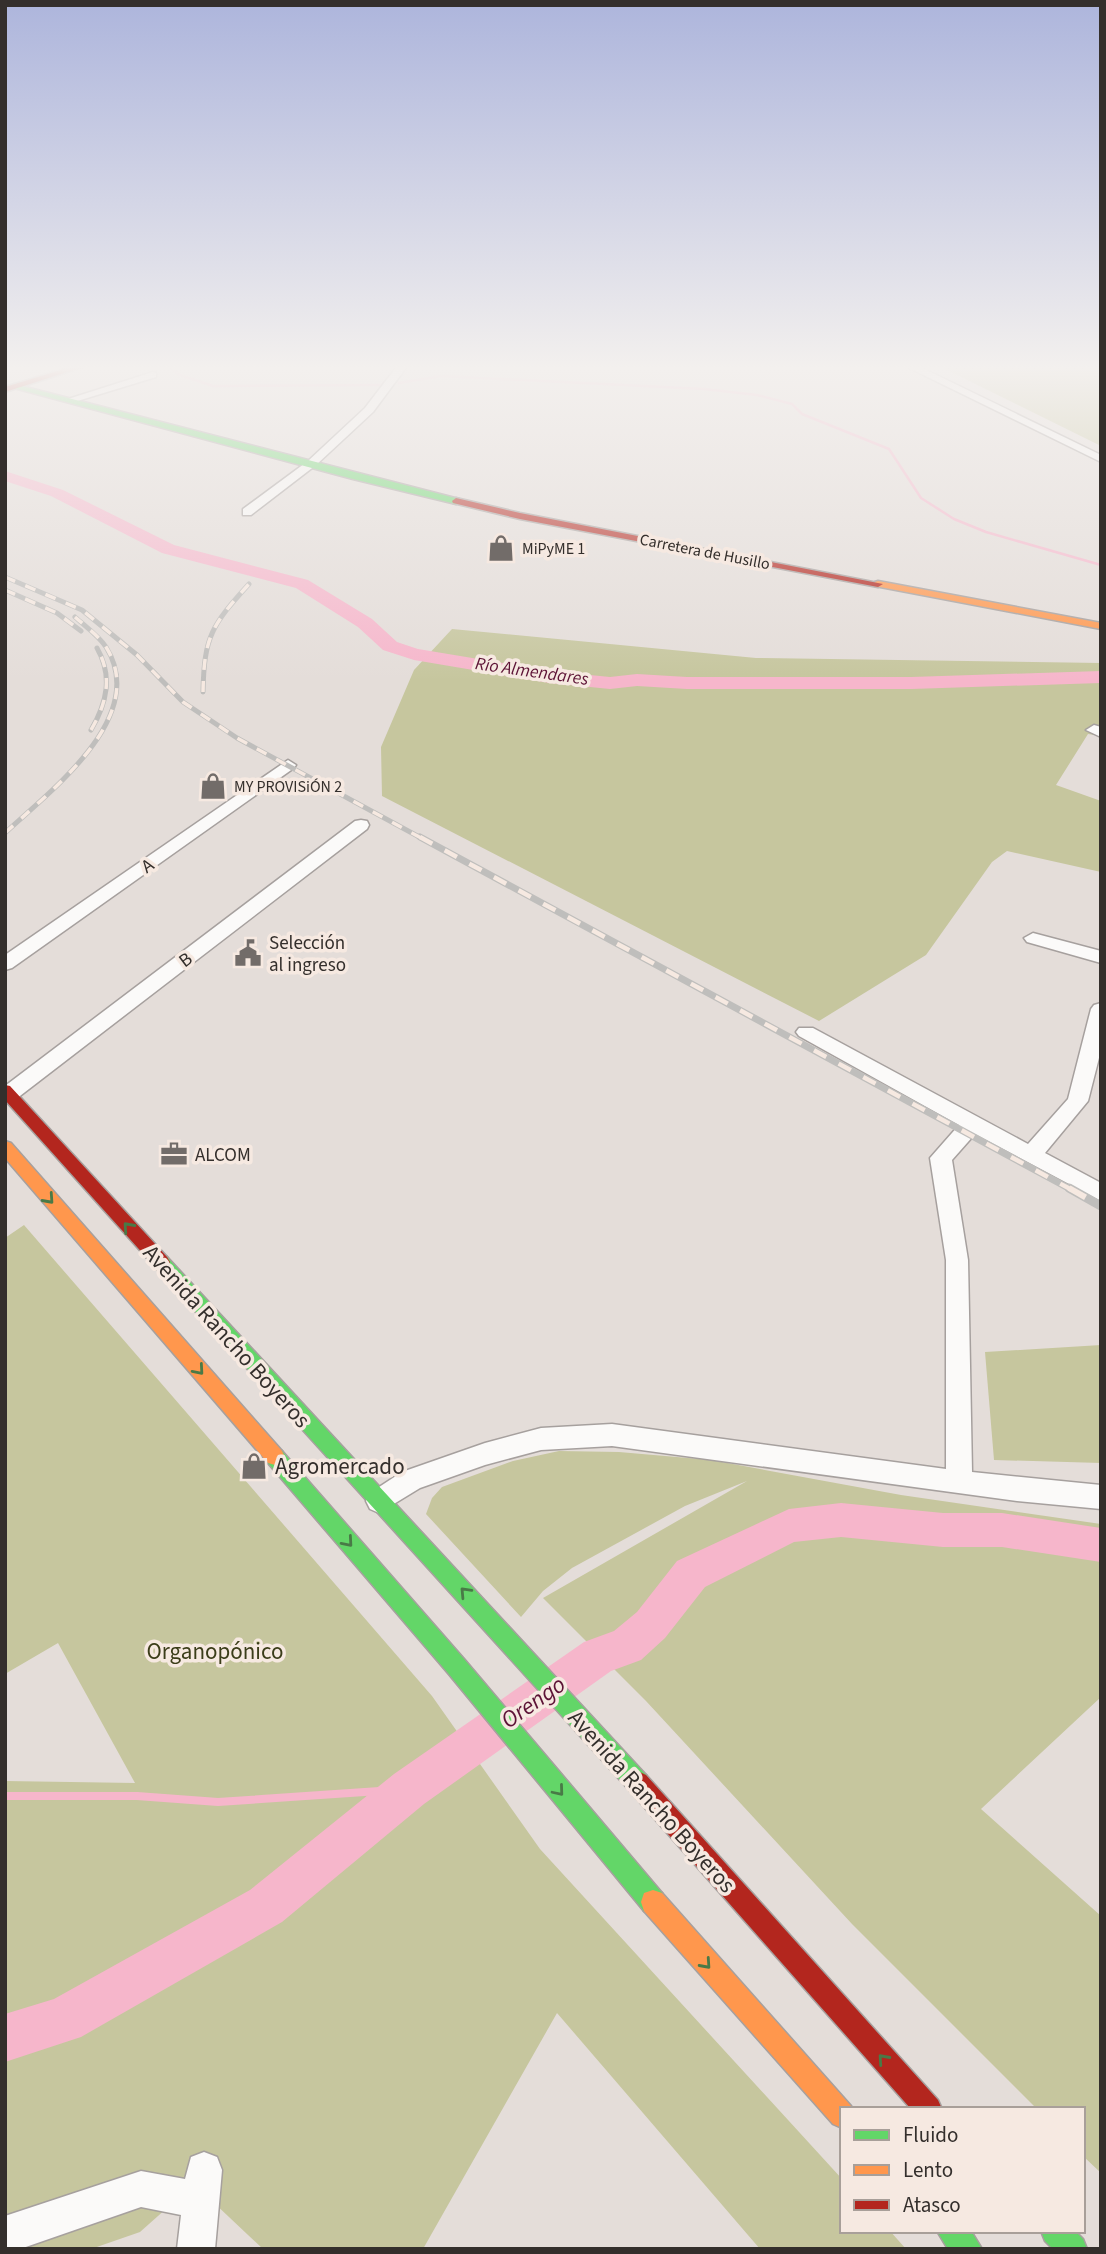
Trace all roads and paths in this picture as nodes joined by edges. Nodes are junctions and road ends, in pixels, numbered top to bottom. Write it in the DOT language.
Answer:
graph roads {
  1 [pos="302,470"];
  2 [pos="340,470"];
  3 [pos="247,512"];
  4 [pos="1101,626"];
  5 [pos="288,765"];
  6 [pos="361,825"];
  7 [pos="1032,938"];
  8 [pos="1101,957"];
  9 [pos="5,964"];
  10 [pos="1101,1009"];
  11 [pos="806,1032"];
  12 [pos="7,1092"];
  13 [pos="973,1124"];
  14 [pos="5,1147"];
  15 [pos="1031,1155"];
  16 [pos="1101,1192"];
  17 [pos="960,1482"];
  18 [pos="1101,1497"];
  19 [pos="379,1501"];
  20 [pos="927,2107"];
  21 [pos="840,2113"];
  22 [pos="953,2233"];
  23 [pos="1057,2233"];
  24 [pos="5,2235"];
  25 [pos="196,2249"];
  26 [pos="968,2249"];
  27 [pos="1073,2249"];
  1 -- 3 [label="street"];
  2 -- 4 [label="main road, Carretera de Husillo"];
  5 -- 9 [label="street, A"];
  6 -- 12 [label="street, B"];
  7 -- 8 [label="street"];
  10 -- 15 [label="street"];
  11 -- 13 [label="street"];
  19 -- 12 [label="main road, Avenida Rancho Boyeros, one-way"];
  13 -- 15 [label="street"];
  13 -- 17 [label="street"];
  14 -- 21 [label="main road, Avenida Rancho Boyeros, one-way"];
  15 -- 16 [label="street"];
  17 -- 18 [label="street"];
  17 -- 19 [label="street"];
  20 -- 19 [label="main road, Avenida Rancho Boyeros, one-way"];
  22 -- 26 [label="main road"];
  23 -- 27 [label="main road"];
  24 -- 25 [label="street"];
}
